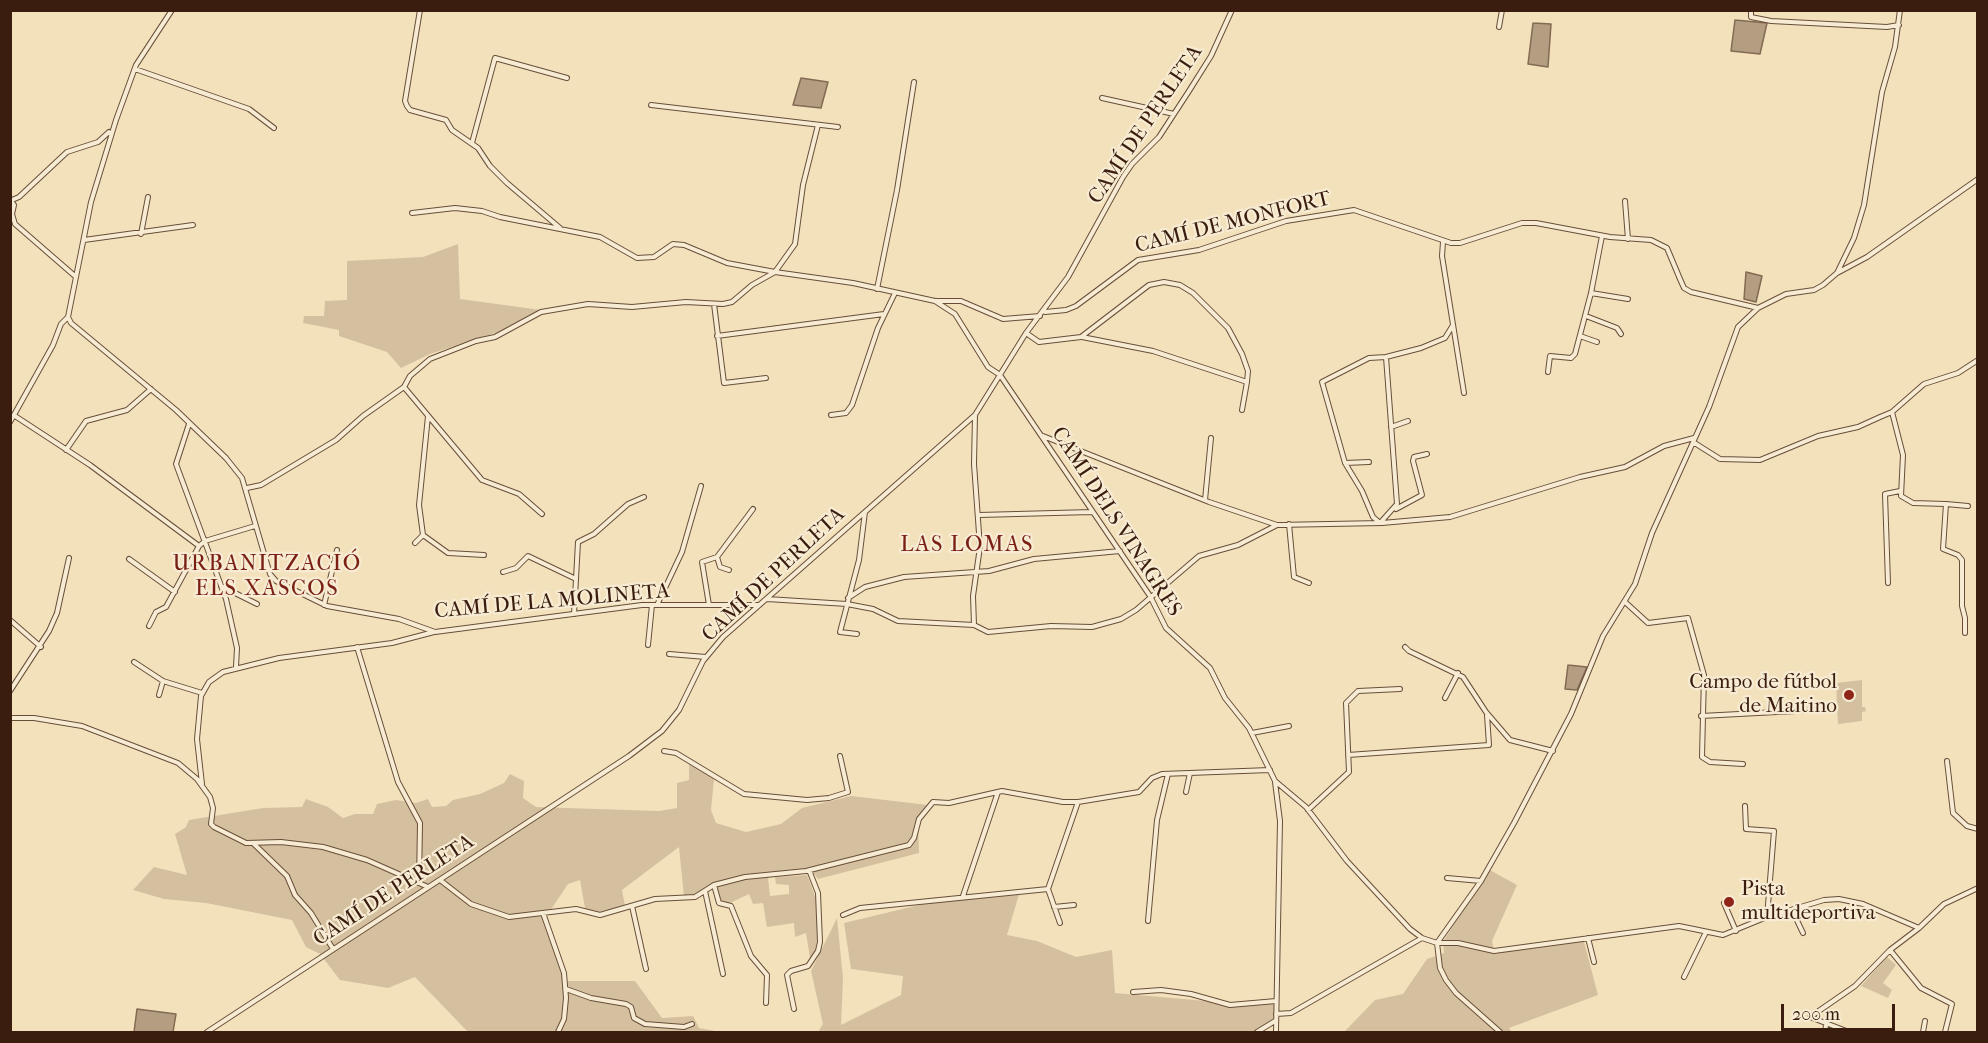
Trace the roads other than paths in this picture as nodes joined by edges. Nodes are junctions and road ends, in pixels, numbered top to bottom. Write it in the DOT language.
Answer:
graph roads {
  1 [pos="172,10"];
  2 [pos="420,10"];
  3 [pos="1232,10"];
  4 [pos="1502,10"];
  5 [pos="1751,10"];
  6 [pos="1900,10"];
  7 [pos="1899,25"];
  8 [pos="1499,27"];
  9 [pos="135,69"];
  10 [pos="567,78"];
  11 [pos="914,82"];
  12 [pos="1102,98"];
  13 [pos="651,105"];
  14 [pos="1174,114"];
  15 [pos="818,125"];
  16 [pos="113,127"];
  17 [pos="838,127"];
  18 [pos="274,128"];
  19 [pos="472,142"];
  20 [pos="1977,179"];
  21 [pos="148,196"];
  22 [pos="11,199"];
  23 [pos="1625,201"];
  24 [pos="412,213"];
  25 [pos="193,225"];
  26 [pos="561,229"];
  27 [pos="141,234"];
  28 [pos="1602,236"];
  29 [pos="1628,239"];
  30 [pos="84,240"];
  31 [pos="1443,242"];
  32 [pos="775,272"];
  33 [pos="1837,273"];
  34 [pos="76,277"];
  35 [pos="877,289"];
  36 [pos="895,293"];
  37 [pos="1591,293"];
  38 [pos="1628,299"];
  39 [pos="935,301"];
  40 [pos="714,304"];
  41 [pos="1758,308"];
  42 [pos="884,314"];
  43 [pos="1042,314"];
  44 [pos="1586,316"];
  45 [pos="68,317"];
  46 [pos="1453,325"];
  47 [pos="1026,333"];
  48 [pos="1621,334"];
  49 [pos="717,336"];
  50 [pos="1580,336"];
  51 [pos="1082,337"];
  52 [pos="1598,342"];
  53 [pos="1386,357"];
  54 [pos="1977,360"];
  55 [pos="1548,372"];
  56 [pos="1000,375"];
  57 [pos="766,378"];
  58 [pos="1247,382"];
  59 [pos="404,387"];
  60 [pos="151,389"];
  61 [pos="1464,393"];
  62 [pos="1242,410"];
  63 [pos="1892,412"];
  64 [pos="831,415"];
  65 [pos="975,415"];
  66 [pos="15,416"];
  67 [pos="428,416"];
  68 [pos="1408,421"];
  69 [pos="10,422"];
  70 [pos="189,424"];
  71 [pos="1391,427"];
  72 [pos="1042,435"];
  73 [pos="1211,438"];
  74 [pos="1693,440"];
  75 [pos="66,450"];
  76 [pos="1427,454"];
  77 [pos="1369,462"];
  78 [pos="1345,463"];
  79 [pos="701,486"];
  80 [pos="247,488"];
  81 [pos="1900,491"];
  82 [pos="644,497"];
  83 [pos="1205,500"];
  84 [pos="1947,504"];
  85 [pos="1968,506"];
  86 [pos="753,508"];
  87 [pos="1395,509"];
  88 [pos="865,511"];
  89 [pos="1093,512"];
  90 [pos="542,514"];
  91 [pos="979,515"];
  92 [pos="1289,524"];
  93 [pos="1380,524"];
  94 [pos="1277,525"];
  95 [pos="255,526"];
  96 [pos="423,535"];
  97 [pos="205,541"];
  98 [pos="415,543"];
  99 [pos="199,546"];
  100 [pos="338,550"];
  101 [pos="1120,551"];
  102 [pos="484,555"];
  103 [pos="717,557"];
  104 [pos="69,558"];
  105 [pos="129,559"];
  106 [pos="729,570"];
  107 [pos="503,572"];
  108 [pos="977,572"];
  109 [pos="576,579"];
  110 [pos="1309,583"];
  111 [pos="1888,583"];
  112 [pos="221,586"];
  113 [pos="175,592"];
  114 [pos="1150,596"];
  115 [pos="848,598"];
  116 [pos="767,599"];
  117 [pos="1625,602"];
  118 [pos="257,604"];
  119 [pos="847,604"];
  120 [pos="324,605"];
  121 [pos="655,605"];
  122 [pos="709,605"];
  123 [pos="760,605"];
  124 [pos="574,614"];
  125 [pos="10,620"];
  126 [pos="149,626"];
  127 [pos="974,626"];
  128 [pos="435,632"];
  129 [pos="1965,633"];
  130 [pos="857,634"];
  131 [pos="648,645"];
  132 [pos="1405,646"];
  133 [pos="41,647"];
  134 [pos="357,647"];
  135 [pos="669,654"];
  136 [pos="706,657"];
  137 [pos="134,662"];
  138 [pos="236,667"];
  139 [pos="1458,673"];
  140 [pos="163,681"];
  141 [pos="1400,689"];
  142 [pos="10,691"];
  143 [pos="202,693"];
  144 [pos="159,695"];
  145 [pos="1446,698"];
  146 [pos="1815,710"];
  147 [pos="1487,713"];
  148 [pos="1701,716"];
  149 [pos="10,718"];
  150 [pos="1289,726"];
  151 [pos="1252,734"];
  152 [pos="664,751"];
  153 [pos="1552,751"];
  154 [pos="1348,755"];
  155 [pos="840,756"];
  156 [pos="1947,761"];
  157 [pos="1743,764"];
  158 [pos="1270,770"];
  159 [pos="1190,772"];
  160 [pos="1168,774"];
  161 [pos="1275,781"];
  162 [pos="202,784"];
  163 [pos="998,792"];
  164 [pos="1186,792"];
  165 [pos="1078,802"];
  166 [pos="1745,806"];
  167 [pos="1308,810"];
  168 [pos="1977,829"];
  169 [pos="254,844"];
  170 [pos="809,870"];
  171 [pos="1447,878"];
  172 [pos="440,880"];
  173 [pos="1481,881"];
  174 [pos="418,883"];
  175 [pos="714,885"];
  176 [pos="428,887"];
  177 [pos="1977,888"];
  178 [pos="1048,889"];
  179 [pos="705,891"];
  180 [pos="963,896"];
  181 [pos="1724,903"];
  182 [pos="1074,904"];
  183 [pos="632,906"];
  184 [pos="1054,907"];
  185 [pos="1792,909"];
  186 [pos="542,912"];
  187 [pos="843,915"];
  188 [pos="1767,917"];
  189 [pos="1750,918"];
  190 [pos="1148,921"];
  191 [pos="1060,923"];
  192 [pos="1753,924"];
  193 [pos="1919,928"];
  194 [pos="1736,931"];
  195 [pos="1706,933"];
  196 [pos="1803,933"];
  197 [pos="1422,938"];
  198 [pos="1588,938"];
  199 [pos="1437,943"];
  200 [pos="333,949"];
  201 [pos="1890,950"];
  202 [pos="1594,962"];
  203 [pos="646,969"];
  204 [pos="723,974"];
  205 [pos="1684,977"];
  206 [pos="566,989"];
  207 [pos="1133,992"];
  208 [pos="1276,1002"];
  209 [pos="766,1003"];
  210 [pos="794,1009"];
  211 [pos="1276,1014"];
  212 [pos="1276,1020"];
  213 [pos="1925,1022"];
  214 [pos="692,1024"];
  215 [pos="1827,1025"];
  216 [pos="207,1032"];
  217 [pos="558,1032"];
  218 [pos="1257,1032"];
  219 [pos="1276,1032"];
  220 [pos="1500,1032"];
  221 [pos="1825,1032"];
  222 [pos="1849,1032"];
  223 [pos="1923,1032"];
  224 [pos="1945,1032"];
  1 -- 9 [label="street"];
  2 -- 19 [label="street"];
  3 -- 14 [label="street, CAMÍ DE PERLETA"];
  4 -- 8 [label="street"];
  5 -- 7 [label="street"];
  6 -- 7 [label="street"];
  7 -- 33 [label="street"];
  9 -- 16 [label="street"];
  9 -- 18 [label="street"];
  10 -- 19 [label="street"];
  11 -- 35 [label="street"];
  12 -- 14 [label="street"];
  13 -- 15 [label="street"];
  14 -- 43 [label="street, CAMÍ DE PERLETA"];
  15 -- 17 [label="street"];
  15 -- 32 [label="street"];
  16 -- 22 [label="street"];
  16 -- 30 [label="street"];
  19 -- 26 [label="street"];
  20 -- 33 [label="street"];
  21 -- 27 [label="street"];
  22 -- 34 [label="street"];
  23 -- 29 [label="street"];
  24 -- 26 [label="street, CAMÍ DE MONFORT"];
  25 -- 27 [label="street"];
  26 -- 32 [label="street, CAMÍ DE MONFORT"];
  27 -- 30 [label="street"];
  28 -- 29 [label="street, CAMÍ DE MONFORT"];
  28 -- 31 [label="street, CAMÍ DE MONFORT"];
  28 -- 37 [label="street"];
  29 -- 41 [label="street, CAMÍ DE MONFORT"];
  30 -- 34 [label="street"];
  31 -- 43 [label="street, CAMÍ DE MONFORT"];
  31 -- 46 [label="street"];
  32 -- 35 [label="street, CAMÍ DE MONFORT"];
  32 -- 40 [label="street"];
  33 -- 41 [label="street"];
  34 -- 45 [label="street"];
  35 -- 36 [label="street, CAMÍ DE MONFORT"];
  36 -- 39 [label="street, CAMÍ DE MONFORT"];
  36 -- 42 [label="street"];
  37 -- 38 [label="street"];
  37 -- 44 [label="street"];
  39 -- 43 [label="street, CAMÍ DE MONFORT"];
  39 -- 56 [label="street, CAMÍ DELS VINAGRES"];
  40 -- 49 [label="street"];
  40 -- 59 [label="street"];
  41 -- 74 [label="street"];
  42 -- 49 [label="street"];
  42 -- 64 [label="street"];
  43 -- 47 [label="street, CAMÍ DE PERLETA"];
  44 -- 48 [label="street"];
  44 -- 50 [label="street"];
  45 -- 60 [label="street, CAMÍ DE LA MOLINETA"];
  45 -- 66 [label="street"];
  46 -- 53 [label="street"];
  46 -- 61 [label="street"];
  47 -- 51 [label="street"];
  47 -- 56 [label="street, CAMÍ DE PERLETA"];
  49 -- 57 [label="street"];
  50 -- 52 [label="street"];
  50 -- 55 [label="street"];
  51 -- 58 [label="street"];
  51 -- 58 [label="street"];
  53 -- 71 [label="street"];
  53 -- 78 [label="street"];
  54 -- 63 [label="street"];
  56 -- 65 [label="street, CAMÍ DE PERLETA"];
  56 -- 72 [label="street, CAMÍ DELS VINAGRES"];
  58 -- 62 [label="street"];
  59 -- 67 [label="street"];
  59 -- 80 [label="street"];
  60 -- 70 [label="street, CAMÍ DE LA MOLINETA"];
  60 -- 75 [label="street"];
  63 -- 74 [label="street"];
  63 -- 81 [label="street"];
  65 -- 88 [label="street, CAMÍ DE PERLETA"];
  65 -- 91 [label="street"];
  66 -- 69 [label="street"];
  66 -- 75 [label="street"];
  67 -- 90 [label="street"];
  67 -- 96 [label="street"];
  68 -- 71 [label="street"];
  70 -- 80 [label="street, CAMÍ DE LA MOLINETA"];
  70 -- 97 [label="street"];
  71 -- 87 [label="street"];
  72 -- 83 [label="street"];
  72 -- 89 [label="street, CAMÍ DELS VINAGRES"];
  73 -- 83 [label="street"];
  74 -- 93 [label="street"];
  74 -- 117 [label="street"];
  75 -- 99 [label="street"];
  76 -- 87 [label="street"];
  77 -- 78 [label="street"];
  78 -- 93 [label="street"];
  79 -- 121 [label="street"];
  80 -- 95 [label="street, CAMÍ DE LA MOLINETA"];
  81 -- 84 [label="street"];
  81 -- 111 [label="street"];
  82 -- 109 [label="street"];
  83 -- 94 [label="street"];
  84 -- 85 [label="street"];
  84 -- 129 [label="street"];
  86 -- 103 [label="street"];
  87 -- 93 [label="street"];
  88 -- 115 [label="street"];
  88 -- 116 [label="street, CAMÍ DE PERLETA"];
  89 -- 91 [label="street"];
  89 -- 101 [label="street, CAMÍ DELS VINAGRES"];
  91 -- 108 [label="street"];
  92 -- 93 [label="street"];
  92 -- 94 [label="street"];
  92 -- 110 [label="street"];
  94 -- 114 [label="street"];
  95 -- 97 [label="street"];
  95 -- 120 [label="street, CAMÍ DE LA MOLINETA"];
  96 -- 98 [label="street"];
  96 -- 102 [label="street"];
  97 -- 99 [label="street"];
  97 -- 112 [label="street"];
  99 -- 113 [label="street"];
  100 -- 120 [label="street"];
  101 -- 108 [label="street"];
  101 -- 114 [label="street, CAMÍ DELS VINAGRES"];
  103 -- 106 [label="street"];
  103 -- 122 [label="street"];
  104 -- 133 [label="street"];
  105 -- 113 [label="street"];
  107 -- 109 [label="street"];
  108 -- 115 [label="street"];
  108 -- 127 [label="street"];
  109 -- 124 [label="street"];
  112 -- 118 [label="street"];
  112 -- 138 [label="street"];
  113 -- 126 [label="street"];
  114 -- 127 [label="street"];
  114 -- 151 [label="street, CAMÍ DELS VINAGRES"];
  115 -- 119 [label="street"];
  116 -- 119 [label="street"];
  116 -- 123 [label="street, CAMÍ DE PERLETA"];
  117 -- 148 [label="street"];
  117 -- 153 [label="street"];
  119 -- 127 [label="street"];
  119 -- 130 [label="street"];
  120 -- 128 [label="street, CAMÍ DE LA MOLINETA"];
  121 -- 122 [label="street, CAMÍ DE LA MOLINETA"];
  121 -- 124 [label="street, CAMÍ DE LA MOLINETA"];
  121 -- 131 [label="street"];
  122 -- 123 [label="street, CAMÍ DE LA MOLINETA"];
  123 -- 136 [label="street, CAMÍ DE PERLETA"];
  124 -- 128 [label="street, CAMÍ DE LA MOLINETA"];
  125 -- 133 [label="street"];
  128 -- 134 [label="street"];
  132 -- 139 [label="street"];
  133 -- 142 [label="street"];
  134 -- 138 [label="street"];
  134 -- 174 [label="street"];
  135 -- 136 [label="street"];
  136 -- 172 [label="street, CAMÍ DE PERLETA"];
  137 -- 140 [label="street"];
  138 -- 143 [label="street"];
  139 -- 145 [label="street"];
  139 -- 147 [label="street"];
  140 -- 143 [label="street"];
  140 -- 144 [label="street"];
  141 -- 154 [label="street"];
  143 -- 162 [label="street"];
  146 -- 148 [label="street"];
  147 -- 153 [label="street"];
  147 -- 154 [label="street"];
  148 -- 157 [label="street"];
  149 -- 162 [label="street"];
  150 -- 151 [label="street"];
  151 -- 158 [label="street, CAMÍ DELS VINAGRES"];
  152 -- 155 [label="street"];
  153 -- 173 [label="street"];
  154 -- 167 [label="street"];
  156 -- 168 [label="street"];
  158 -- 159 [label="street"];
  158 -- 161 [label="street, CAMÍ DELS VINAGRES"];
  159 -- 160 [label="street"];
  159 -- 164 [label="street"];
  160 -- 165 [label="street"];
  160 -- 190 [label="street"];
  161 -- 167 [label="street, CAMÍ DELS VINAGRES"];
  161 -- 208 [label="street"];
  162 -- 169 [label="street"];
  163 -- 165 [label="street"];
  163 -- 170 [label="street"];
  163 -- 180 [label="street"];
  165 -- 178 [label="street"];
  166 -- 188 [label="street"];
  167 -- 197 [label="street, CAMÍ DELS VINAGRES"];
  169 -- 174 [label="street"];
  169 -- 200 [label="street"];
  170 -- 175 [label="street"];
  170 -- 210 [label="street"];
  171 -- 173 [label="street"];
  172 -- 176 [label="street, CAMÍ DE PERLETA"];
  172 -- 186 [label="street"];
  173 -- 199 [label="street"];
  174 -- 176 [label="street"];
  175 -- 179 [label="street"];
  175 -- 209 [label="street"];
  176 -- 200 [label="street, CAMÍ DE PERLETA"];
  177 -- 193 [label="street"];
  178 -- 180 [label="street"];
  178 -- 184 [label="street"];
  179 -- 183 [label="street"];
  179 -- 204 [label="street"];
  180 -- 187 [label="street"];
  181 -- 194 [label="street"];
  182 -- 184 [label="street"];
  183 -- 186 [label="street"];
  183 -- 203 [label="street"];
  184 -- 191 [label="street"];
  185 -- 188 [label="street, CAMÍ DELS VINAGRES"];
  185 -- 193 [label="street, CAMÍ DELS VINAGRES"];
  185 -- 196 [label="street"];
  186 -- 206 [label="street"];
  188 -- 192 [label="street, CAMÍ DELS VINAGRES"];
  189 -- 192 [label="street"];
  192 -- 194 [label="street, CAMÍ DELS VINAGRES"];
  193 -- 201 [label="street"];
  194 -- 195 [label="street, CAMÍ DELS VINAGRES"];
  195 -- 198 [label="street, CAMÍ DELS VINAGRES"];
  195 -- 205 [label="street"];
  197 -- 199 [label="street, CAMÍ DELS VINAGRES"];
  197 -- 211 [label="street"];
  198 -- 199 [label="street, CAMÍ DELS VINAGRES"];
  198 -- 202 [label="street"];
  199 -- 220 [label="street"];
  200 -- 216 [label="street, CAMÍ DE PERLETA"];
  201 -- 215 [label="street"];
  201 -- 224 [label="street"];
  206 -- 214 [label="street"];
  206 -- 217 [label="street"];
  207 -- 208 [label="street"];
  208 -- 211 [label="street"];
  211 -- 212 [label="street"];
  212 -- 218 [label="street"];
  212 -- 219 [label="street"];
  213 -- 223 [label="street"];
  215 -- 221 [label="street"];
  215 -- 222 [label="street"];
}
